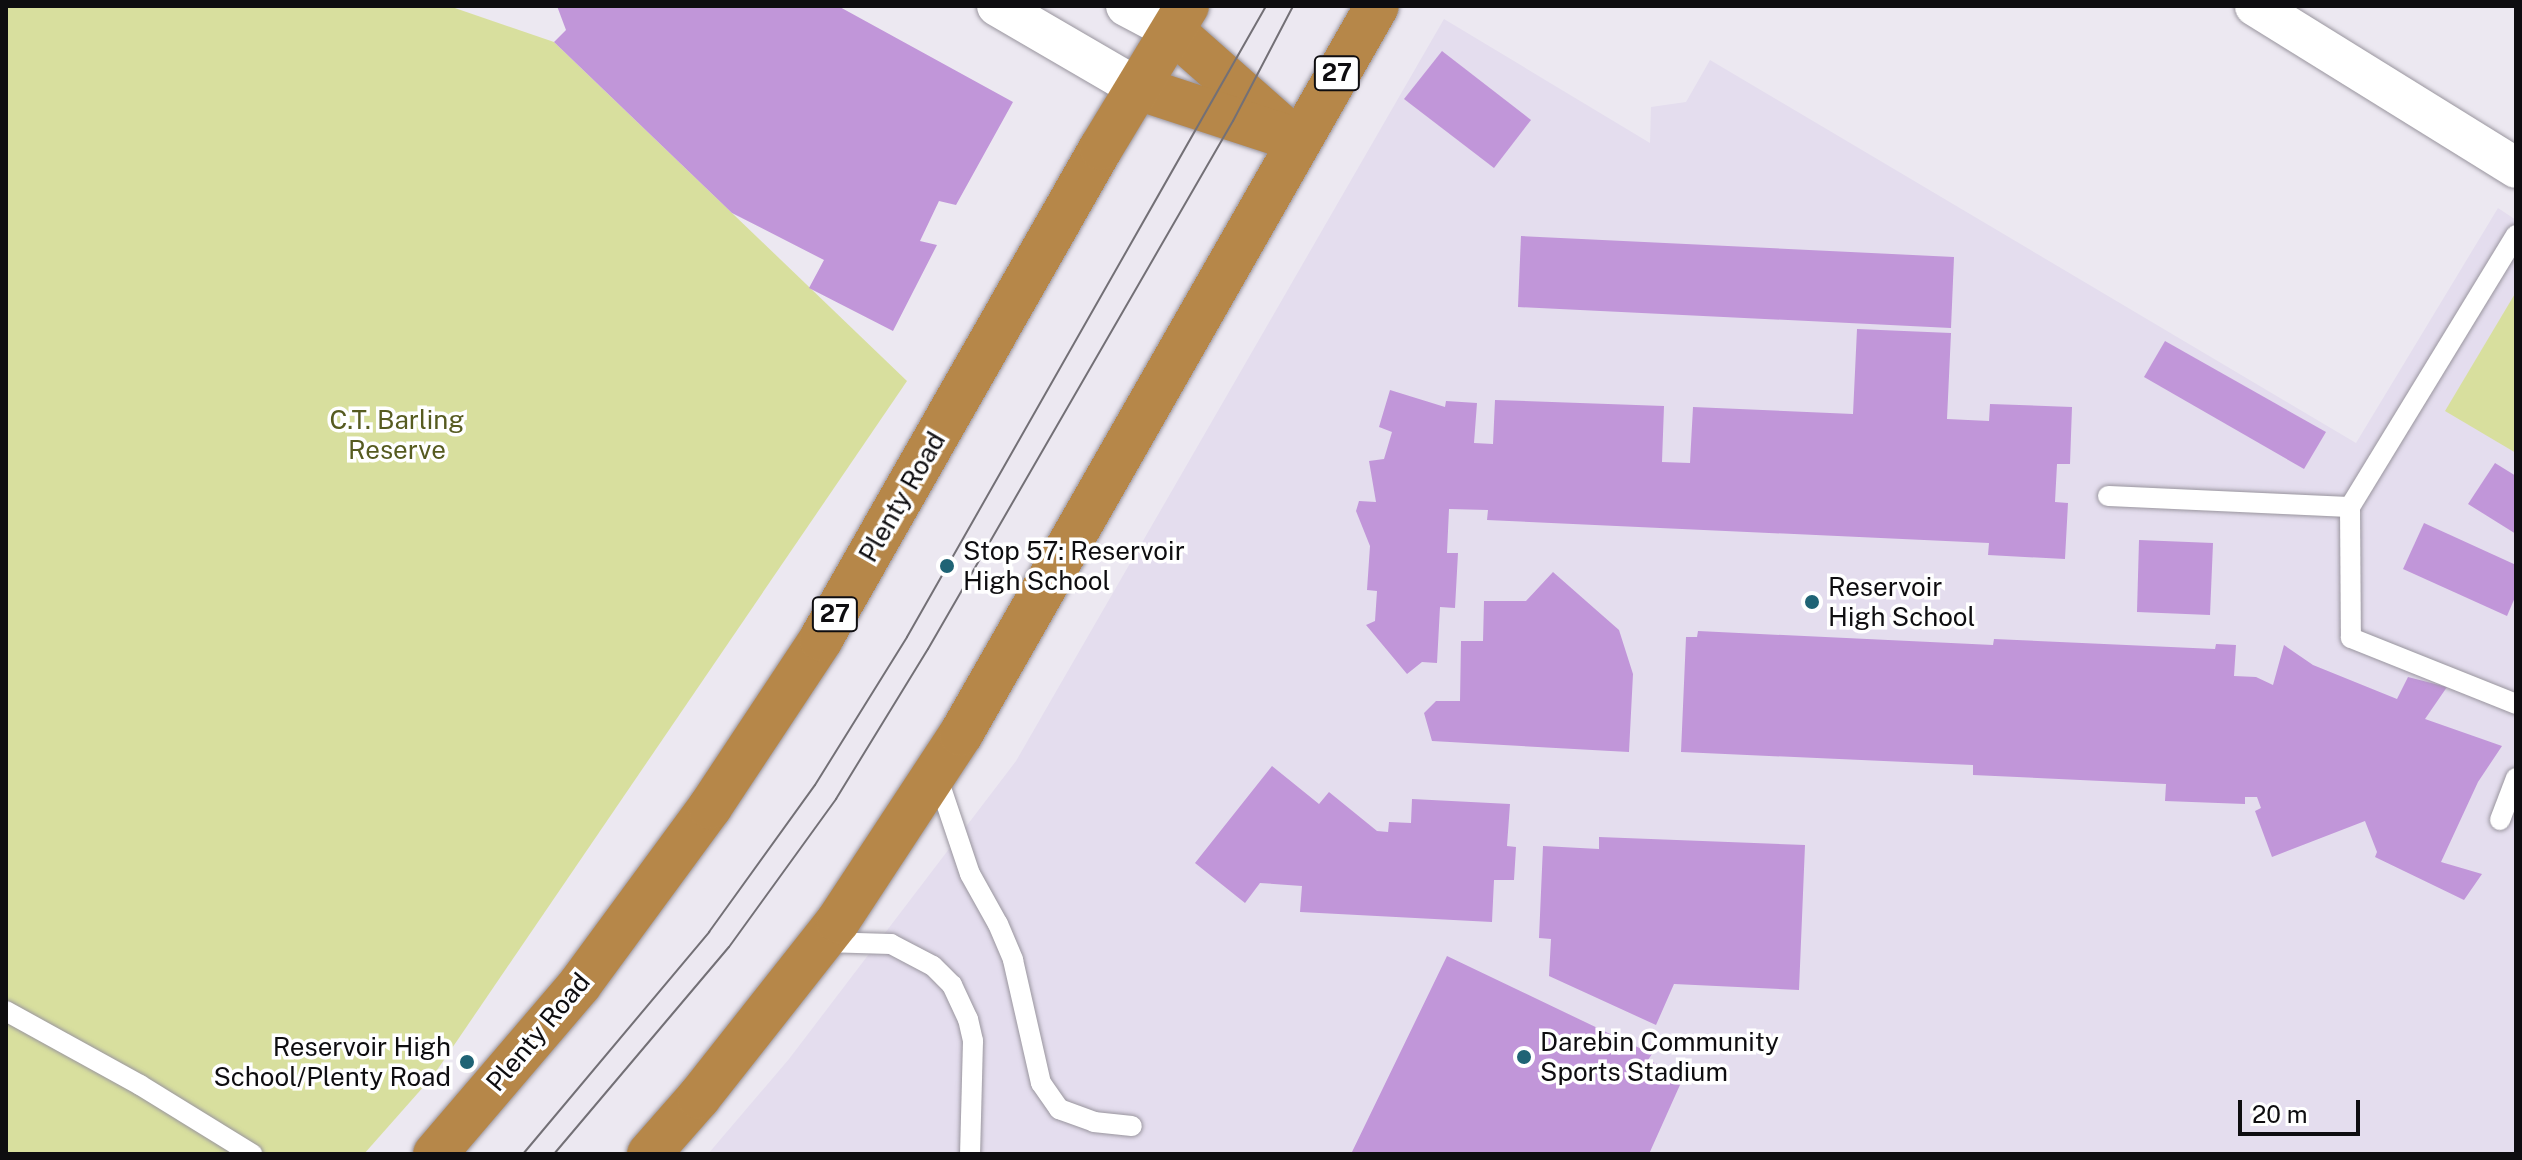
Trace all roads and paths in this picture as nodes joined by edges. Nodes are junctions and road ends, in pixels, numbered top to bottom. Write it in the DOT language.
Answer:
graph roads {
  1 [pos="997,6"];
  2 [pos="1126,6"];
  3 [pos="1377,6"];
  4 [pos="2255,6"];
  5 [pos="1180,19"];
  6 [pos="1138,88"];
  7 [pos="1297,140"];
  8 [pos="2516,168"];
  9 [pos="2516,235"];
  10 [pos="2108,496"];
  11 [pos="2350,507"];
  12 [pos="2516,704"];
  13 [pos="935,772"];
  14 [pos="2516,778"];
  15 [pos="2500,820"];
  16 [pos="821,942"];
  17 [pos="6,1011"];
  18 [pos="1132,1126"];
  19 [pos="252,1154"];
  20 [pos="435,1154"];
  21 [pos="649,1154"];
  22 [pos="970,1154"];
  1 -- 6 [label="street"];
  2 -- 5 [label="street"];
  3 -- 7 [label="highway, 27"];
  4 -- 8 [label="street"];
  5 -- 6 [label="highway, Plenty Road / 27"];
  5 -- 7 [label="highway"];
  6 -- 7 [label="highway"];
  6 -- 20 [label="highway, Plenty Road / 27"];
  7 -- 13 [label="highway, 27"];
  9 -- 11 [label="lane"];
  10 -- 11 [label="lane"];
  11 -- 12 [label="lane"];
  13 -- 16 [label="highway, 27"];
  13 -- 18 [label="lane"];
  14 -- 15 [label="lane"];
  16 -- 21 [label="highway, 27"];
  16 -- 22 [label="lane"];
  17 -- 19 [label="lane"];
}
